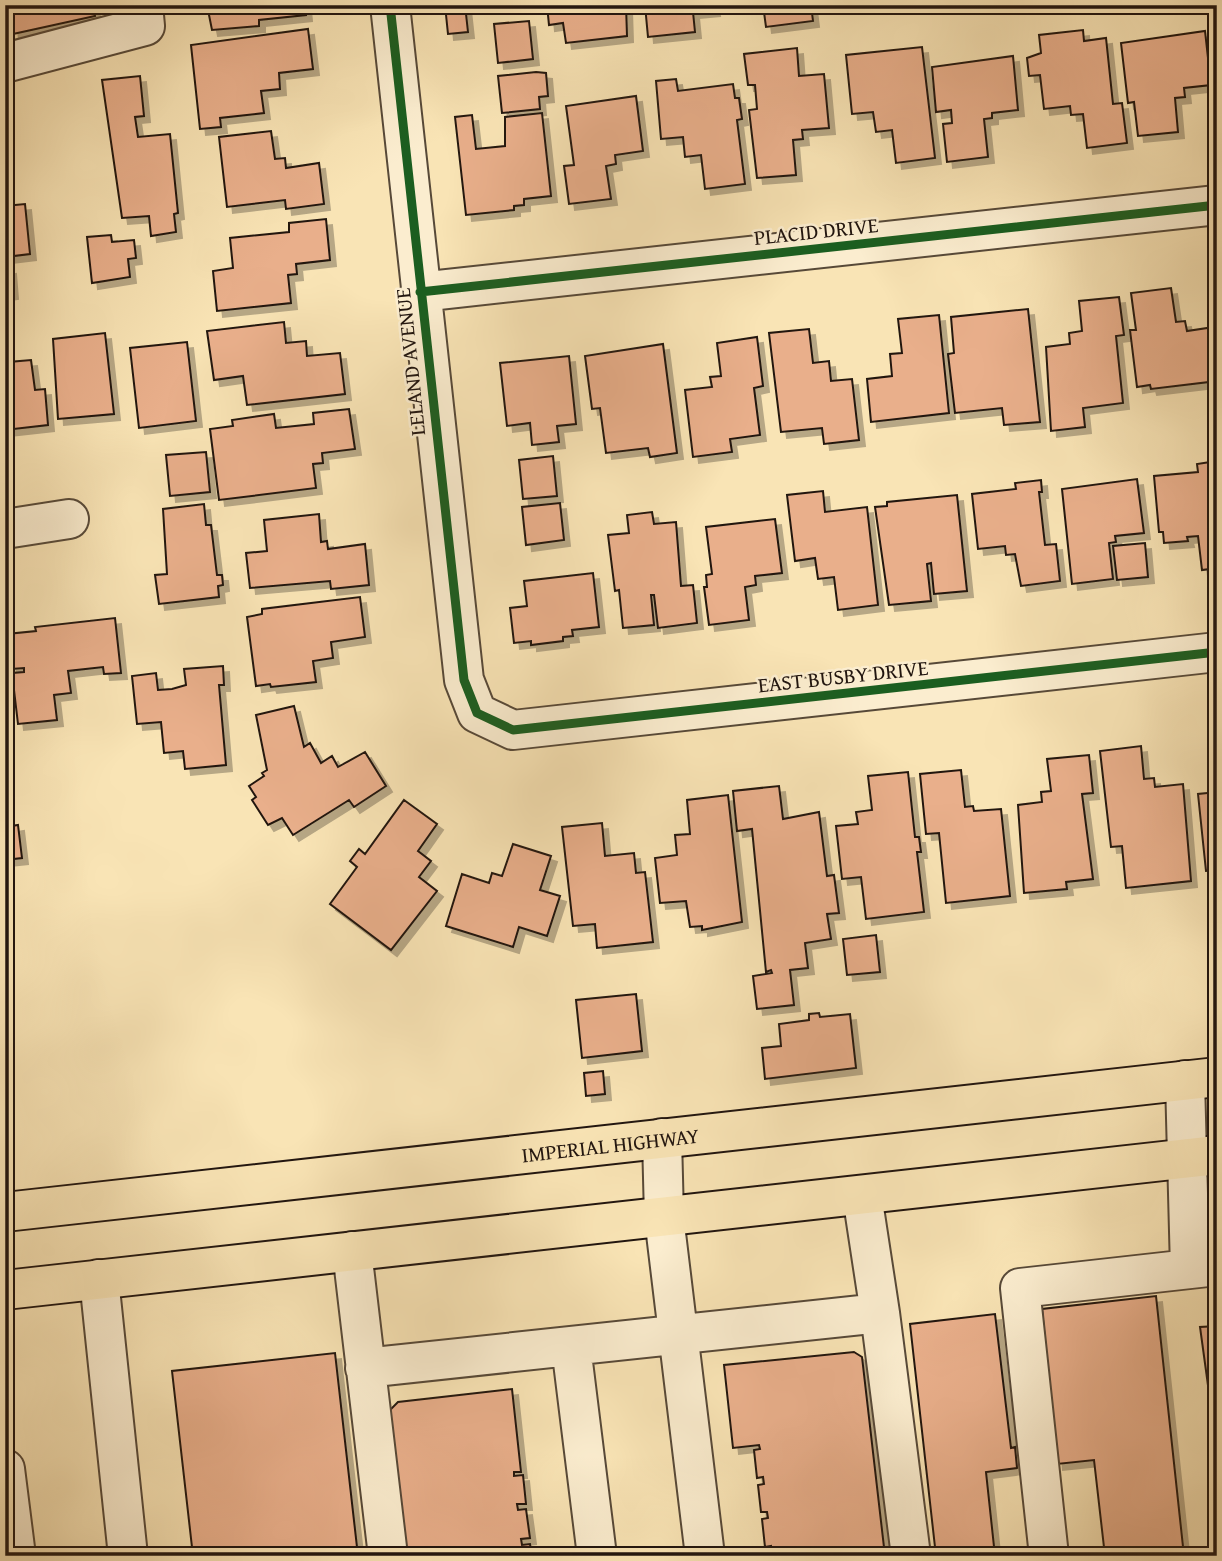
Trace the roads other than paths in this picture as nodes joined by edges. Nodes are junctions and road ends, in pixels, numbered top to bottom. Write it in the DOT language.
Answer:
graph roads {
  1 [pos="143,5"];
  2 [pos="390,5"];
  3 [pos="5,63"];
  4 [pos="1217,205"];
  5 [pos="420,292"];
  6 [pos="69,519"];
  7 [pos="5,529"];
  8 [pos="1217,652"];
  9 [pos="477,713"];
  10 [pos="1201,1078"];
  11 [pos="662,1138"];
  12 [pos="1202,1157"];
  13 [pos="862,1195"];
  14 [pos="5,1213"];
  15 [pos="664,1217"];
  16 [pos="352,1251"];
  17 [pos="1203,1267"];
  18 [pos="99,1279"];
  19 [pos="5,1290"];
  20 [pos="880,1313"];
  21 [pos="678,1335"];
  22 [pos="571,1346"];
  23 [pos="365,1368"];
  24 [pos="5,1469"];
  25 [pos="16,1556"];
  26 [pos="128,1556"];
  27 [pos="388,1556"];
  28 [pos="597,1556"];
  29 [pos="705,1556"];
  30 [pos="911,1556"];
  31 [pos="1049,1556"];
  1 -- 3 [label="street"];
  2 -- 5 [label="street, LELAND AVENUE"];
  4 -- 5 [label="street, PLACID DRIVE"];
  5 -- 9 [label="street, LELAND AVENUE"];
  6 -- 7 [label="street"];
  8 -- 9 [label="street, EAST BUSBY DRIVE"];
  10 -- 11 [label="main road, IMPERIAL HIGHWAY"];
  10 -- 12 [label="street"];
  11 -- 14 [label="main road, IMPERIAL HIGHWAY"];
  11 -- 15 [label="street"];
  12 -- 13 [label="main road"];
  12 -- 17 [label="street"];
  13 -- 15 [label="main road"];
  13 -- 20 [label="street"];
  15 -- 16 [label="main road"];
  15 -- 21 [label="street"];
  16 -- 18 [label="main road"];
  16 -- 23 [label="street"];
  17 -- 31 [label="street"];
  18 -- 19 [label="main road"];
  18 -- 26 [label="street"];
  20 -- 21 [label="street"];
  20 -- 30 [label="street"];
  21 -- 22 [label="street"];
  21 -- 29 [label="street"];
  22 -- 23 [label="street"];
  22 -- 28 [label="street"];
  23 -- 27 [label="street"];
  24 -- 25 [label="street"];
}
